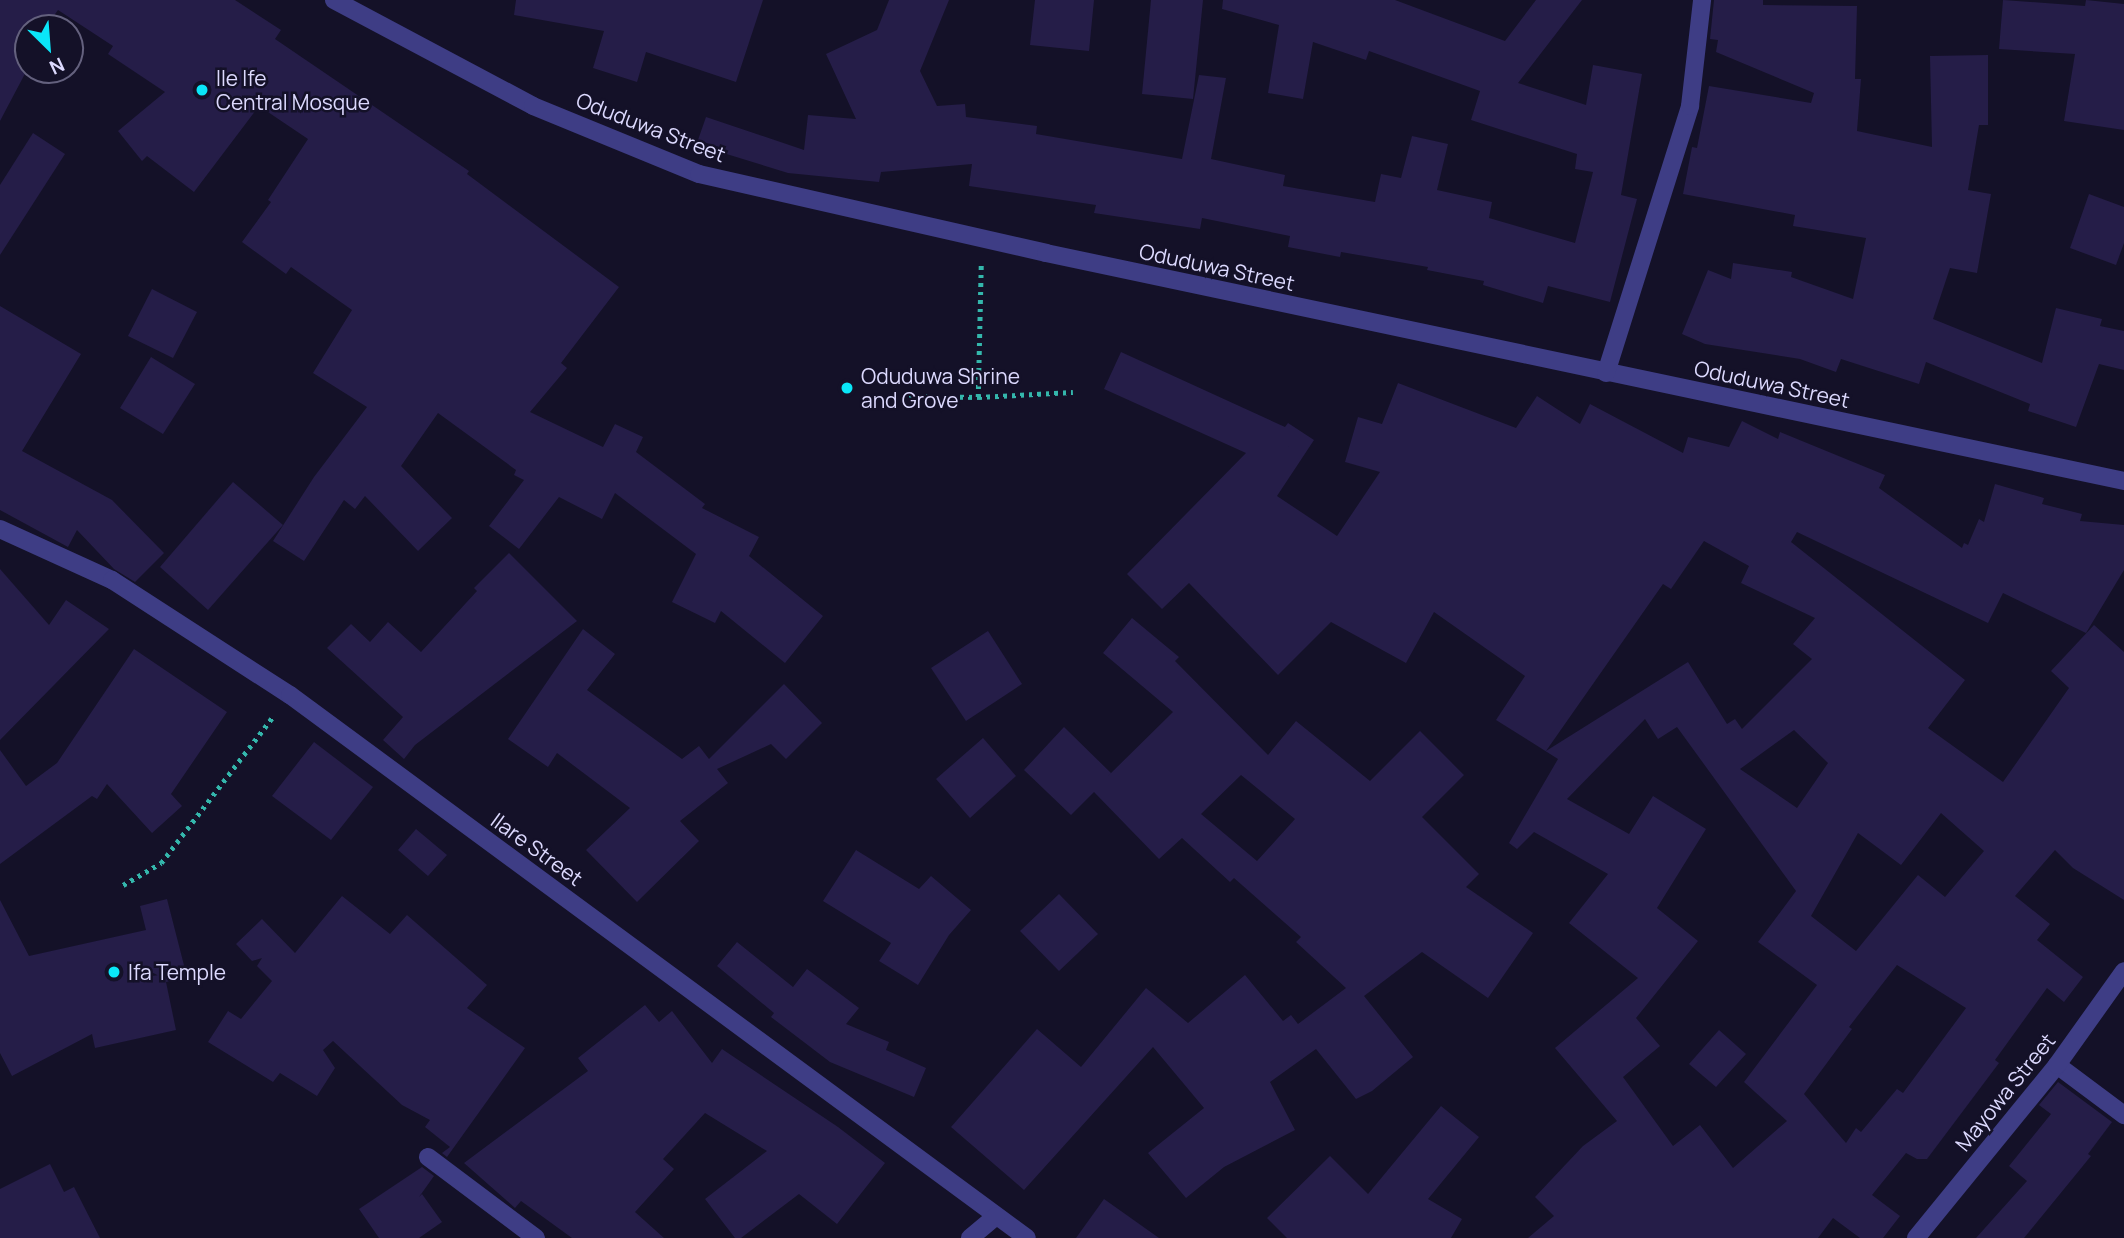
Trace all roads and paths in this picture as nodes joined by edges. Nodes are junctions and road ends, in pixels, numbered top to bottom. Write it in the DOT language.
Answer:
graph roads {
  1 [pos="334,0"];
  2 [pos="1702,0"];
  3 [pos="982,239"];
  4 [pos="1606,373"];
  5 [pos="1073,392"];
  6 [pos="909,396"];
  7 [pos="978,397"];
  8 [pos="2124,481"];
  9 [pos="0,529"];
  10 [pos="290,695"];
  11 [pos="123,885"];
  12 [pos="2124,971"];
  13 [pos="2057,1065"];
  14 [pos="2124,1115"];
  15 [pos="428,1157"];
  16 [pos="996,1216"];
  17 [pos="536,1238"];
  18 [pos="970,1238"];
  19 [pos="1027,1238"];
  20 [pos="1916,1238"];
  1 -- 3 [label="street, Oduduwa Street"];
  2 -- 4 [label="street"];
  3 -- 4 [label="street, Oduduwa Street"];
  3 -- 7 [label="path"];
  4 -- 8 [label="street, Oduduwa Street"];
  5 -- 7 [label="path"];
  6 -- 7 [label="path"];
  9 -- 10 [label="street, Ilare Street"];
  10 -- 11 [label="path"];
  10 -- 16 [label="street, Ilare Street"];
  12 -- 13 [label="street, Mayowa Street"];
  13 -- 14 [label="street"];
  13 -- 20 [label="street, Mayowa Street"];
  15 -- 17 [label="street"];
  16 -- 18 [label="street"];
  16 -- 19 [label="street, Ilare Street"];
}
